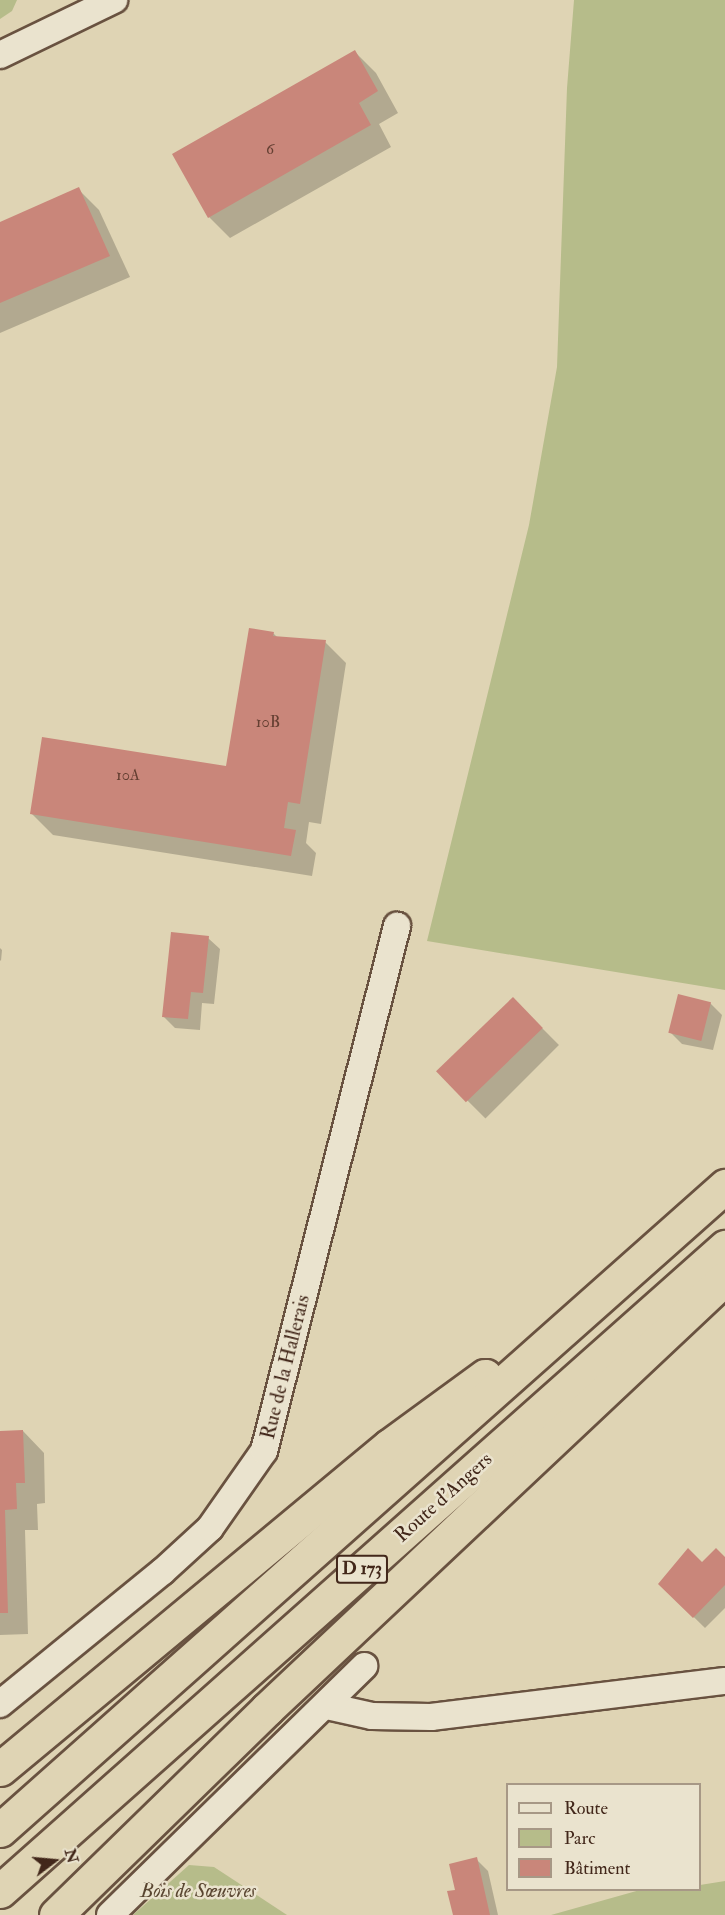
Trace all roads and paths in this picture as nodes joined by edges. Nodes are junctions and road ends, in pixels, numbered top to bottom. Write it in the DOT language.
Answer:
graph roads {
  1 [pos="114,0"];
  2 [pos="82,8"];
  3 [pos="0,55"];
  4 [pos="398,926"];
  5 [pos="725,1186"];
  6 [pos="725,1247"];
  7 [pos="725,1278"];
  8 [pos="543,1348"];
  9 [pos="364,1666"];
  10 [pos="725,1681"];
  11 [pos="0,1704"];
  12 [pos="327,1706"];
  13 [pos="0,1769"];
  14 [pos="0,1830"];
  15 [pos="0,1891"];
  16 [pos="56,1915"];
  17 [pos="110,1915"];
  1 -- 2 [label="street"];
  2 -- 3 [label="street"];
  4 -- 11 [label="street, Rue de la Hallerais"];
  5 -- 8 [label="highway, D 173"];
  6 -- 15 [label="highway, Route d'Angers / D 173"];
  7 -- 16 [label="highway"];
  8 -- 13 [label="highway"];
  8 -- 14 [label="highway, D 173"];
  9 -- 12 [label="street"];
  10 -- 12 [label="street"];
  12 -- 17 [label="street"];
}
